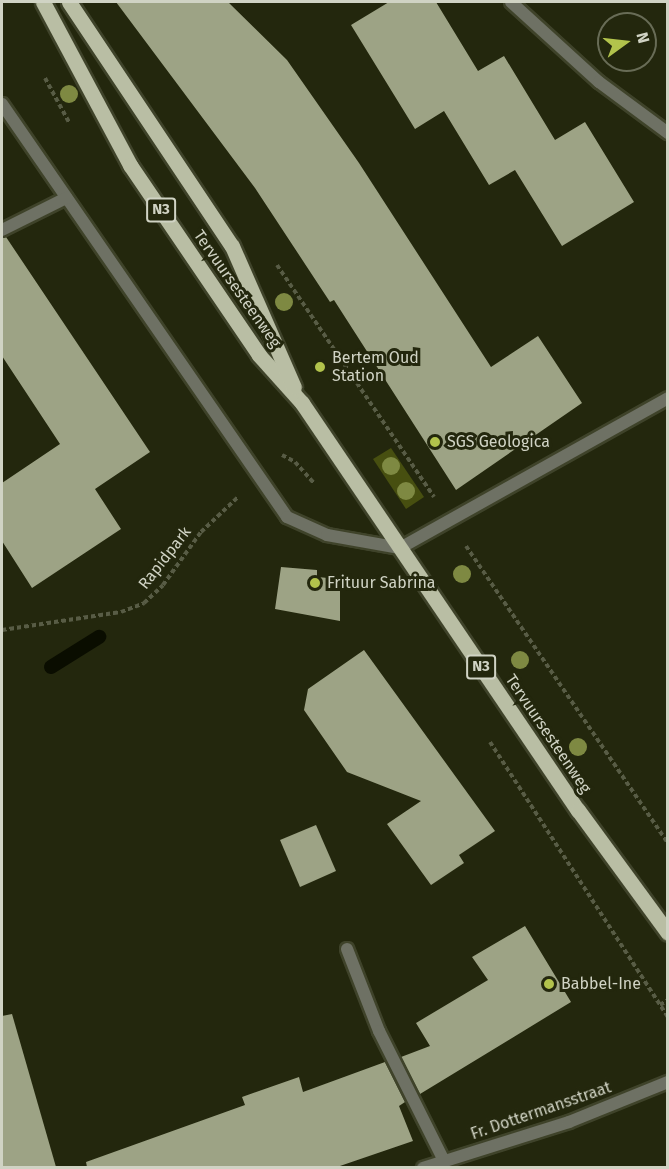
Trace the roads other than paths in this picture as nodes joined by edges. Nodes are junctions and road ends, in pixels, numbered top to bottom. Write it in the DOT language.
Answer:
graph roads {
  1 [pos="43,2"];
  2 [pos="69,2"];
  3 [pos="511,2"];
  4 [pos="2,104"];
  5 [pos="668,133"];
  6 [pos="66,198"];
  7 [pos="2,230"];
  8 [pos="668,398"];
  9 [pos="302,403"];
  10 [pos="400,548"];
  11 [pos="668,933"];
  12 [pos="347,949"];
  13 [pos="668,1082"];
  14 [pos="444,1161"];
  15 [pos="423,1167"];
  1 -- 9 [label="main road, Tervuursesteenweg / N3"];
  2 -- 9 [label="main road, Tervuursesteenweg / N3"];
  3 -- 5 [label="street"];
  4 -- 6 [label="street"];
  6 -- 7 [label="street"];
  6 -- 10 [label="street"];
  8 -- 10 [label="street"];
  9 -- 10 [label="main road, Tervuursesteenweg / N3"];
  10 -- 11 [label="main road, Tervuursesteenweg / N3"];
  12 -- 14 [label="street"];
  13 -- 14 [label="street, Fr. Dottermansstraat"];
  14 -- 15 [label="street, Fr. Dottermansstraat"];
}
